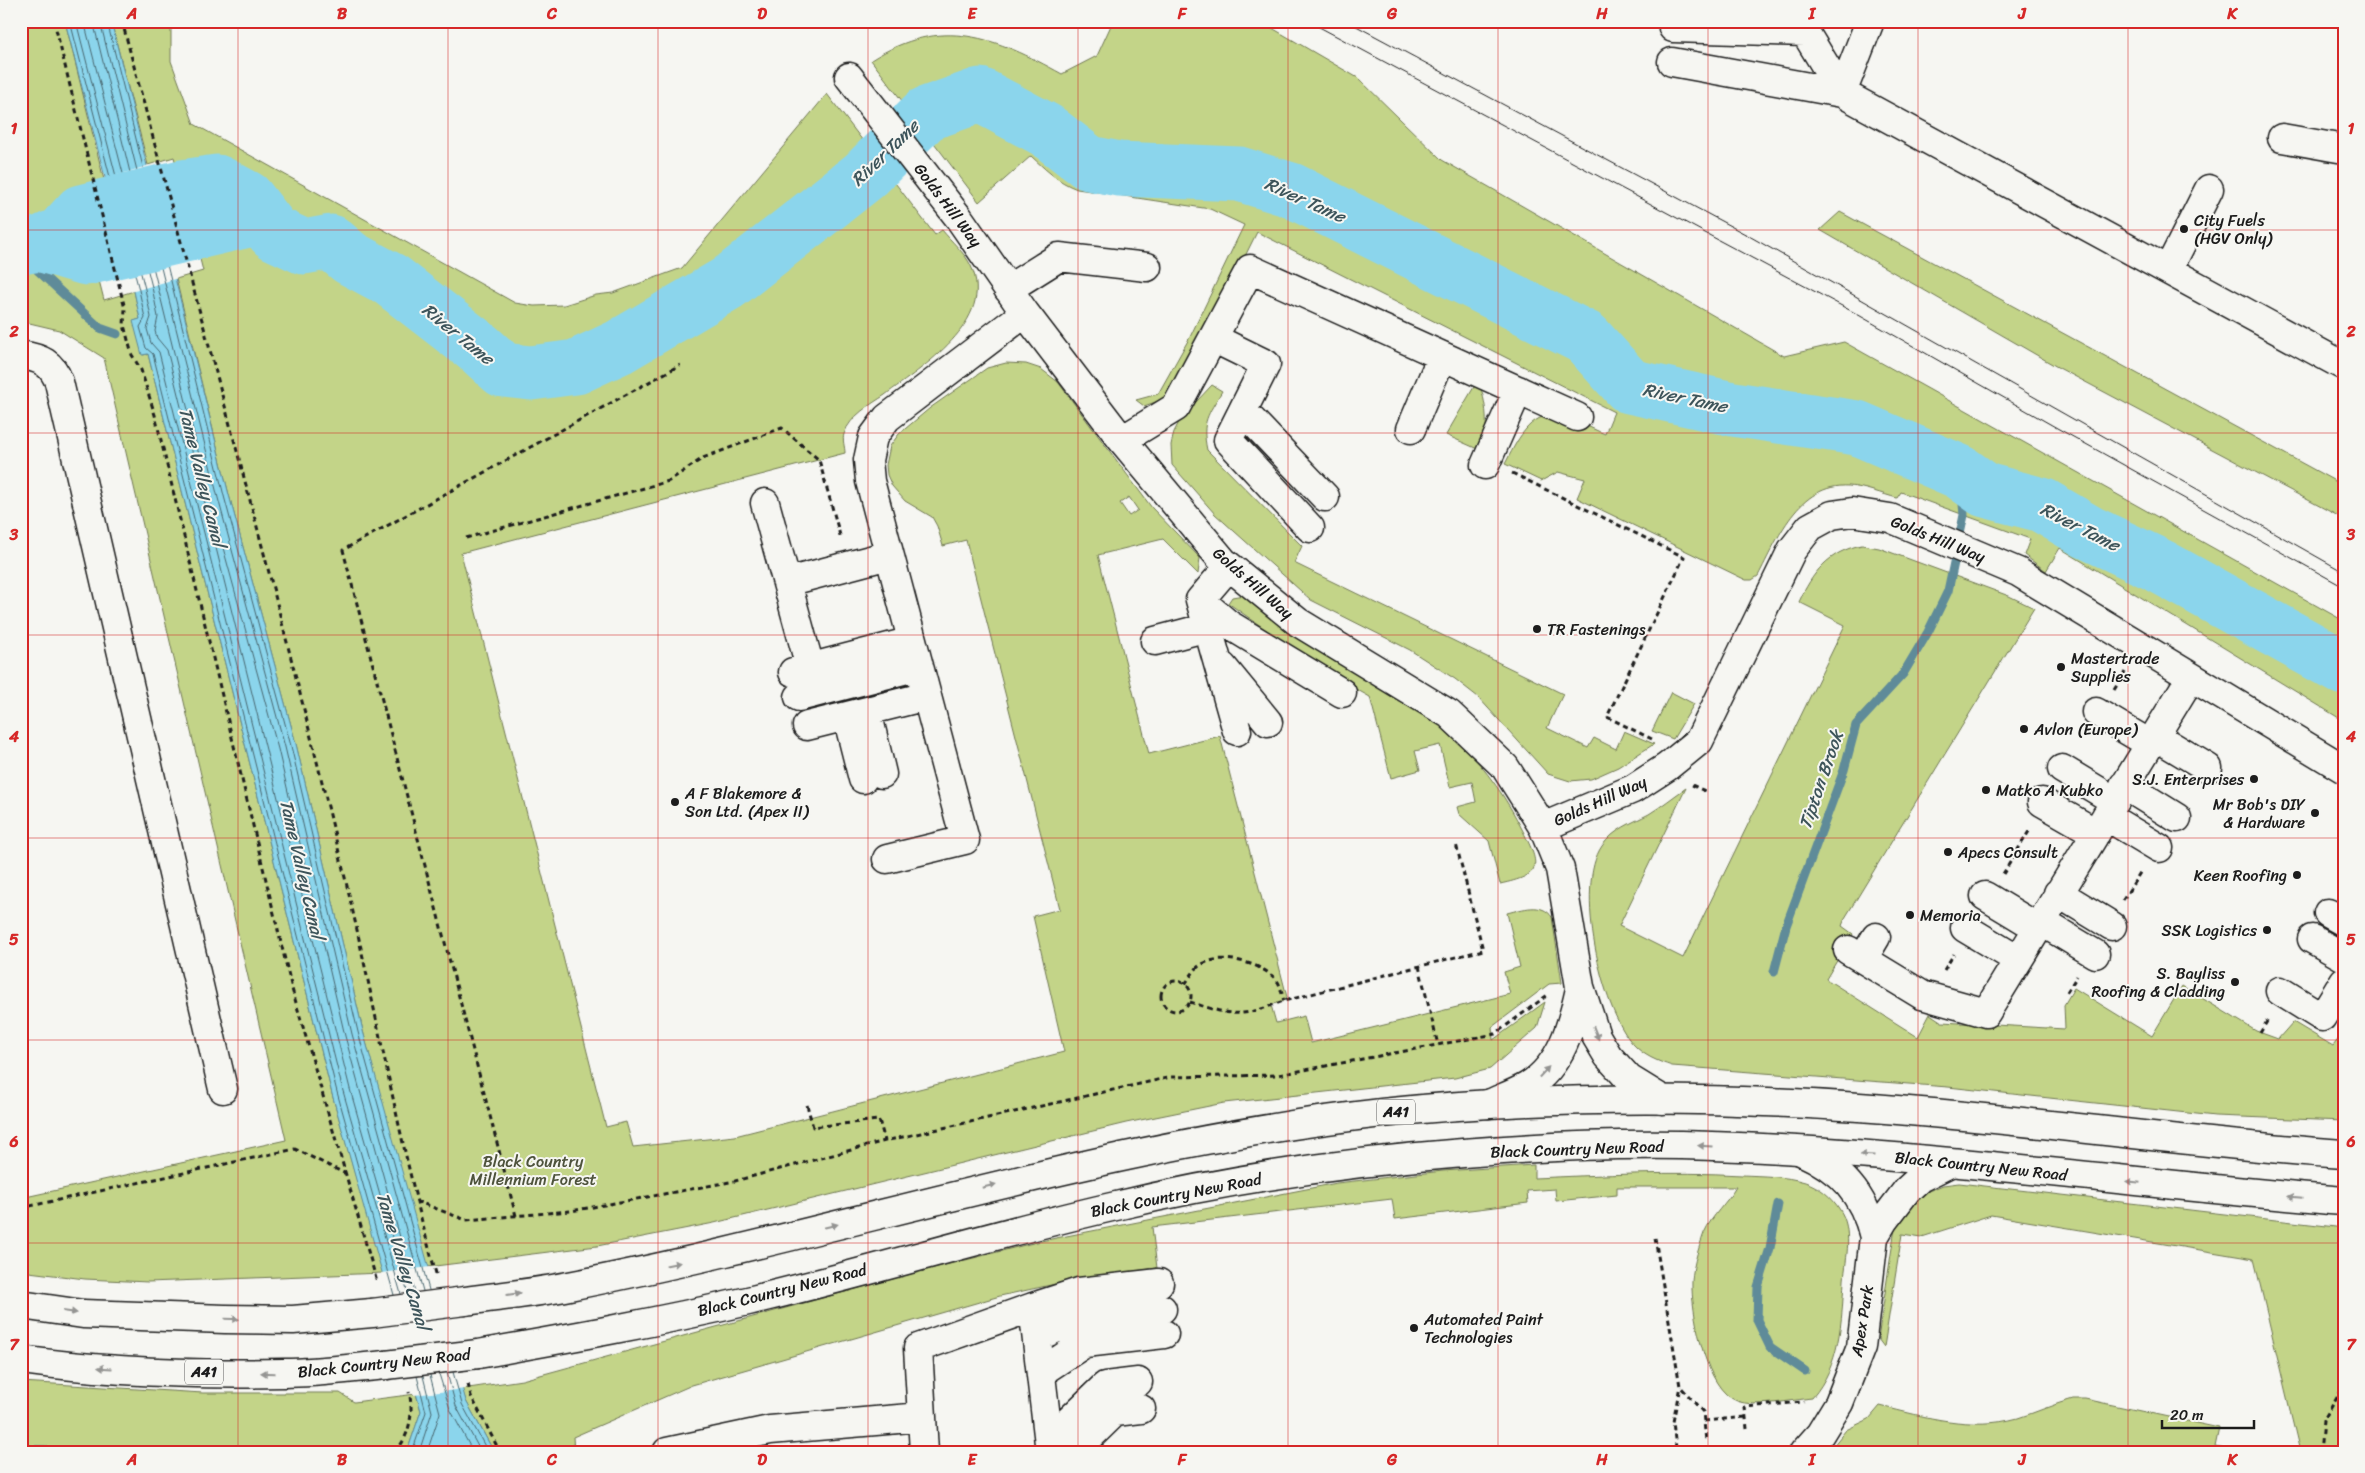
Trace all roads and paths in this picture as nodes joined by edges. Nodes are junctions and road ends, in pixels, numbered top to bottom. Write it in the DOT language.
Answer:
graph roads {
  1 [pos="54,21"];
  2 [pos="122,21"];
  3 [pos="1870,21"];
  4 [pos="1673,28"];
  5 [pos="1672,62"];
  6 [pos="849,76"];
  7 [pos="1842,93"];
  8 [pos="2282,138"];
  9 [pos="2344,149"];
  10 [pos="2201,186"];
  11 [pos="2160,266"];
  12 [pos="1147,267"];
  13 [pos="1008,289"];
  14 [pos="1025,313"];
  15 [pos="1213,338"];
  16 [pos="21,355"];
  17 [pos="1442,356"];
  18 [pos="680,365"];
  19 [pos="2344,366"];
  20 [pos="1518,390"];
  21 [pos="1243,411"];
  22 [pos="1577,417"];
  23 [pos="1411,430"];
  24 [pos="1122,440"];
  25 [pos="1494,467"];
  26 [pos="1325,497"];
  27 [pos="765,503"];
  28 [pos="1310,528"];
  29 [pos="466,538"];
  30 [pos="889,555"];
  31 [pos="848,566"];
  32 [pos="1229,566"];
  33 [pos="787,582"];
  34 [pos="1200,600"];
  35 [pos="1208,627"];
  36 [pos="1155,641"];
  37 [pos="915,654"];
  38 [pos="1217,659"];
  39 [pos="2128,668"];
  40 [pos="2191,677"];
  41 [pos="1342,694"];
  42 [pos="926,696"];
  43 [pos="2098,713"];
  44 [pos="857,714"];
  45 [pos="1268,722"];
  46 [pos="807,726"];
  47 [pos="1237,731"];
  48 [pos="2152,740"];
  49 [pos="1672,763"];
  50 [pos="2208,768"];
  51 [pos="2062,769"];
  52 [pos="2344,769"];
  53 [pos="872,776"];
  54 [pos="1707,792"];
  55 [pos="2044,803"];
  56 [pos="2110,809"];
  57 [pos="2177,818"];
  58 [pos="1543,827"];
  59 [pos="1456,844"];
  60 [pos="2159,848"];
  61 [pos="886,859"];
  62 [pos="2058,893"];
  63 [pos="1986,897"];
  64 [pos="2040,925"];
  65 [pos="2112,926"];
  66 [pos="1967,929"];
  67 [pos="2312,939"];
  68 [pos="1862,949"];
  69 [pos="2095,954"];
  70 [pos="2344,957"];
  71 [pos="2018,960"];
  72 [pos="1419,966"];
  73 [pos="1943,972"];
  74 [pos="2344,981"];
  75 [pos="1185,984"];
  76 [pos="1568,988"];
  77 [pos="2280,991"];
  78 [pos="1284,1001"];
  79 [pos="1190,1002"];
  80 [pos="1438,1045"];
  81 [pos="223,1089"];
  82 [pos="1663,1100"];
  83 [pos="1487,1104"];
  84 [pos="807,1105"];
  85 [pos="885,1141"];
  86 [pos="1801,1151"];
  87 [pos="2344,1154"];
  88 [pos="1950,1163"];
  89 [pos="346,1174"];
  90 [pos="416,1201"];
  91 [pos="2344,1201"];
  92 [pos="21,1208"];
  93 [pos="516,1216"];
  94 [pos="360,1222"];
  95 [pos="1874,1237"];
  96 [pos="1655,1238"];
  97 [pos="439,1285"];
  98 [pos="21,1305"];
  99 [pos="1033,1307"];
  100 [pos="1162,1309"];
  101 [pos="1037,1337"];
  102 [pos="21,1360"];
  103 [pos="472,1366"];
  104 [pos="1041,1372"];
  105 [pos="1138,1382"];
  106 [pos="1680,1386"];
  107 [pos="2344,1386"];
  108 [pos="1809,1402"];
  109 [pos="1141,1409"];
  110 [pos="922,1417"];
  111 [pos="1746,1417"];
  112 [pos="1704,1421"];
  113 [pos="1747,1430"];
  114 [pos="1706,1441"];
  115 [pos="1050,1446"];
  116 [pos="500,1452"];
  117 [pos="667,1452"];
  118 [pos="924,1452"];
  119 [pos="1074,1452"];
  120 [pos="1649,1452"];
  121 [pos="1804,1452"];
  122 [pos="2320,1452"];
  1 -- 89 [label="path"];
  2 -- 90 [label="path"];
  3 -- 7 [label="main road"];
  4 -- 7 [label="main road"];
  5 -- 7 [label="main road"];
  6 -- 13 [label="main road, Golds Hill Way"];
  7 -- 11 [label="main road"];
  8 -- 9 [label="main road"];
  10 -- 11 [label="main road"];
  11 -- 19 [label="main road"];
  12 -- 13 [label="main road"];
  13 -- 14 [label="main road, Golds Hill Way"];
  14 -- 24 [label="main road, Golds Hill Way"];
  14 -- 30 [label="main road"];
  15 -- 17 [label="main road"];
  15 -- 21 [label="main road"];
  15 -- 24 [label="main road"];
  16 -- 81 [label="main road"];
  17 -- 20 [label="main road"];
  17 -- 23 [label="main road"];
  18 -- 93 [label="path"];
  20 -- 22 [label="main road"];
  20 -- 25 [label="main road"];
  21 -- 26 [label="main road"];
  21 -- 28 [label="main road"];
  24 -- 32 [label="main road, Golds Hill Way"];
  25 -- 49 [label="path"];
  27 -- 33 [label="main road"];
  29 -- 31 [label="path"];
  30 -- 31 [label="main road"];
  30 -- 37 [label="main road"];
  31 -- 33 [label="main road"];
  32 -- 34 [label="main road"];
  32 -- 58 [label="main road, Golds Hill Way"];
  33 -- 37 [label="main road"];
  34 -- 35 [label="main road"];
  34 -- 41 [label="main road"];
  35 -- 36 [label="main road"];
  35 -- 38 [label="main road"];
  37 -- 42 [label="main road"];
  38 -- 45 [label="main road"];
  38 -- 47 [label="main road"];
  39 -- 43 [label="path"];
  40 -- 48 [label="main road"];
  40 -- 49 [label="main road, Golds Hill Way"];
  40 -- 52 [label="main road, Golds Hill Way"];
  42 -- 44 [label="main road"];
  42 -- 61 [label="main road"];
  43 -- 48 [label="main road"];
  44 -- 46 [label="main road"];
  44 -- 53 [label="main road"];
  48 -- 50 [label="main road"];
  48 -- 56 [label="main road"];
  49 -- 54 [label="path"];
  49 -- 58 [label="main road, Golds Hill Way"];
  51 -- 56 [label="main road"];
  55 -- 56 [label="main road"];
  55 -- 63 [label="path"];
  56 -- 57 [label="main road"];
  56 -- 60 [label="main road"];
  56 -- 62 [label="main road"];
  58 -- 76 [label="main road, Golds Hill Way"];
  59 -- 72 [label="path"];
  62 -- 64 [label="main road"];
  62 -- 65 [label="main road"];
  63 -- 64 [label="main road"];
  64 -- 69 [label="main road"];
  64 -- 71 [label="main road"];
  66 -- 71 [label="main road"];
  66 -- 73 [label="path"];
  67 -- 70 [label="main road"];
  68 -- 71 [label="main road"];
  72 -- 78 [label="path"];
  72 -- 80 [label="path"];
  74 -- 77 [label="main road"];
  75 -- 78 [label="path"];
  75 -- 79 [label="path"];
  75 -- 79 [label="path"];
  76 -- 80 [label="path"];
  76 -- 82 [label="main road, Golds Hill Way, one-way"];
  83 -- 76 [label="main road, Golds Hill Way, one-way"];
  78 -- 79 [label="path"];
  80 -- 85 [label="path"];
  82 -- 83 [label="main road, A41"];
  82 -- 87 [label="main road, A41"];
  98 -- 83 [label="main road, A41, one-way, bridge"];
  84 -- 85 [label="path"];
  85 -- 93 [label="path"];
  88 -- 86 [label="main road, Black Country New Road / A41, one-way"];
  86 -- 95 [label="main road, Apex Park"];
  86 -- 103 [label="main road, Black Country New Road / A41, one-way"];
  91 -- 88 [label="main road, Black Country New Road / A41, one-way"];
  88 -- 95 [label="main road, Apex Park"];
  89 -- 92 [label="path"];
  89 -- 94 [label="path"];
  90 -- 93 [label="path"];
  90 -- 97 [label="path"];
  95 -- 121 [label="main road, Apex Park"];
  96 -- 106 [label="path"];
  99 -- 100 [label="main road"];
  99 -- 101 [label="main road"];
  99 -- 110 [label="main road"];
  100 -- 101 [label="main road"];
  100 -- 104 [label="main road"];
  101 -- 104 [label="main road"];
  103 -- 102 [label="main road, Black Country New Road / A41, one-way, bridge"];
  103 -- 116 [label="path"];
  104 -- 115 [label="main road"];
  105 -- 115 [label="main road"];
  106 -- 112 [label="path"];
  106 -- 120 [label="path"];
  107 -- 122 [label="path"];
  108 -- 111 [label="path"];
  109 -- 119 [label="main road"];
  110 -- 117 [label="main road"];
  110 -- 118 [label="main road"];
  111 -- 112 [label="path"];
  111 -- 113 [label="path"];
  112 -- 114 [label="path"];
}
